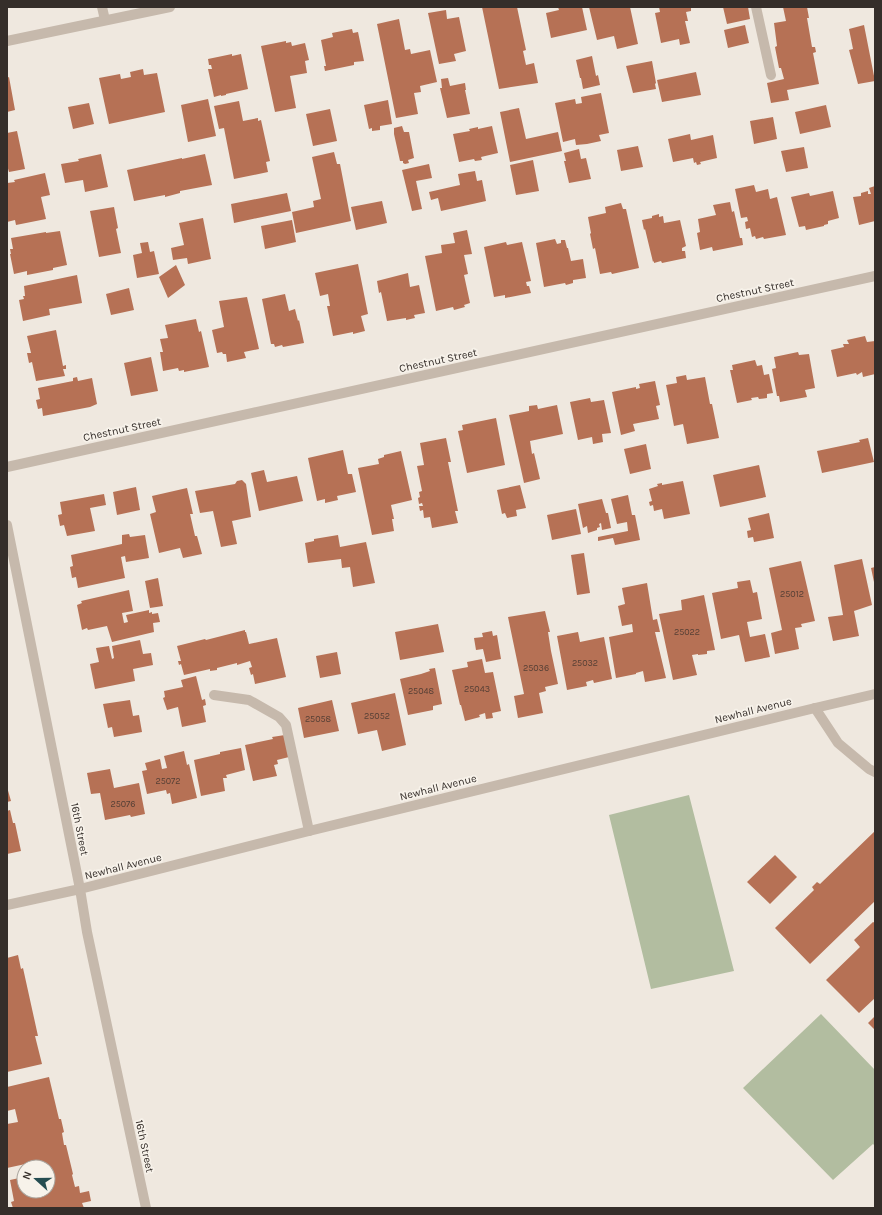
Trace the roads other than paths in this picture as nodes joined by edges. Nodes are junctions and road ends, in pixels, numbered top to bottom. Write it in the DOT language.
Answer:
graph roads {
  1 [pos="102,7"];
  2 [pos="170,7"];
  3 [pos="756,7"];
  4 [pos="105,20"];
  5 [pos="7,42"];
  6 [pos="772,75"];
  7 [pos="875,276"];
  8 [pos="7,467"];
  9 [pos="7,525"];
  10 [pos="875,694"];
  11 [pos="214,695"];
  12 [pos="815,708"];
  13 [pos="873,769"];
  14 [pos="309,831"];
  15 [pos="80,889"];
  16 [pos="7,905"];
  17 [pos="146,1208"];
  1 -- 4 [label="street"];
  2 -- 4 [label="street"];
  3 -- 6 [label="street"];
  4 -- 5 [label="street"];
  7 -- 8 [label="street, Chestnut Street"];
  9 -- 15 [label="street, 16th Street"];
  10 -- 12 [label="street, Newhall Avenue"];
  11 -- 14 [label="street"];
  12 -- 13 [label="street"];
  12 -- 14 [label="street, Newhall Avenue"];
  14 -- 15 [label="street, Newhall Avenue"];
  15 -- 16 [label="street, Newhall Avenue"];
  15 -- 17 [label="street, 16th Street"];
}
